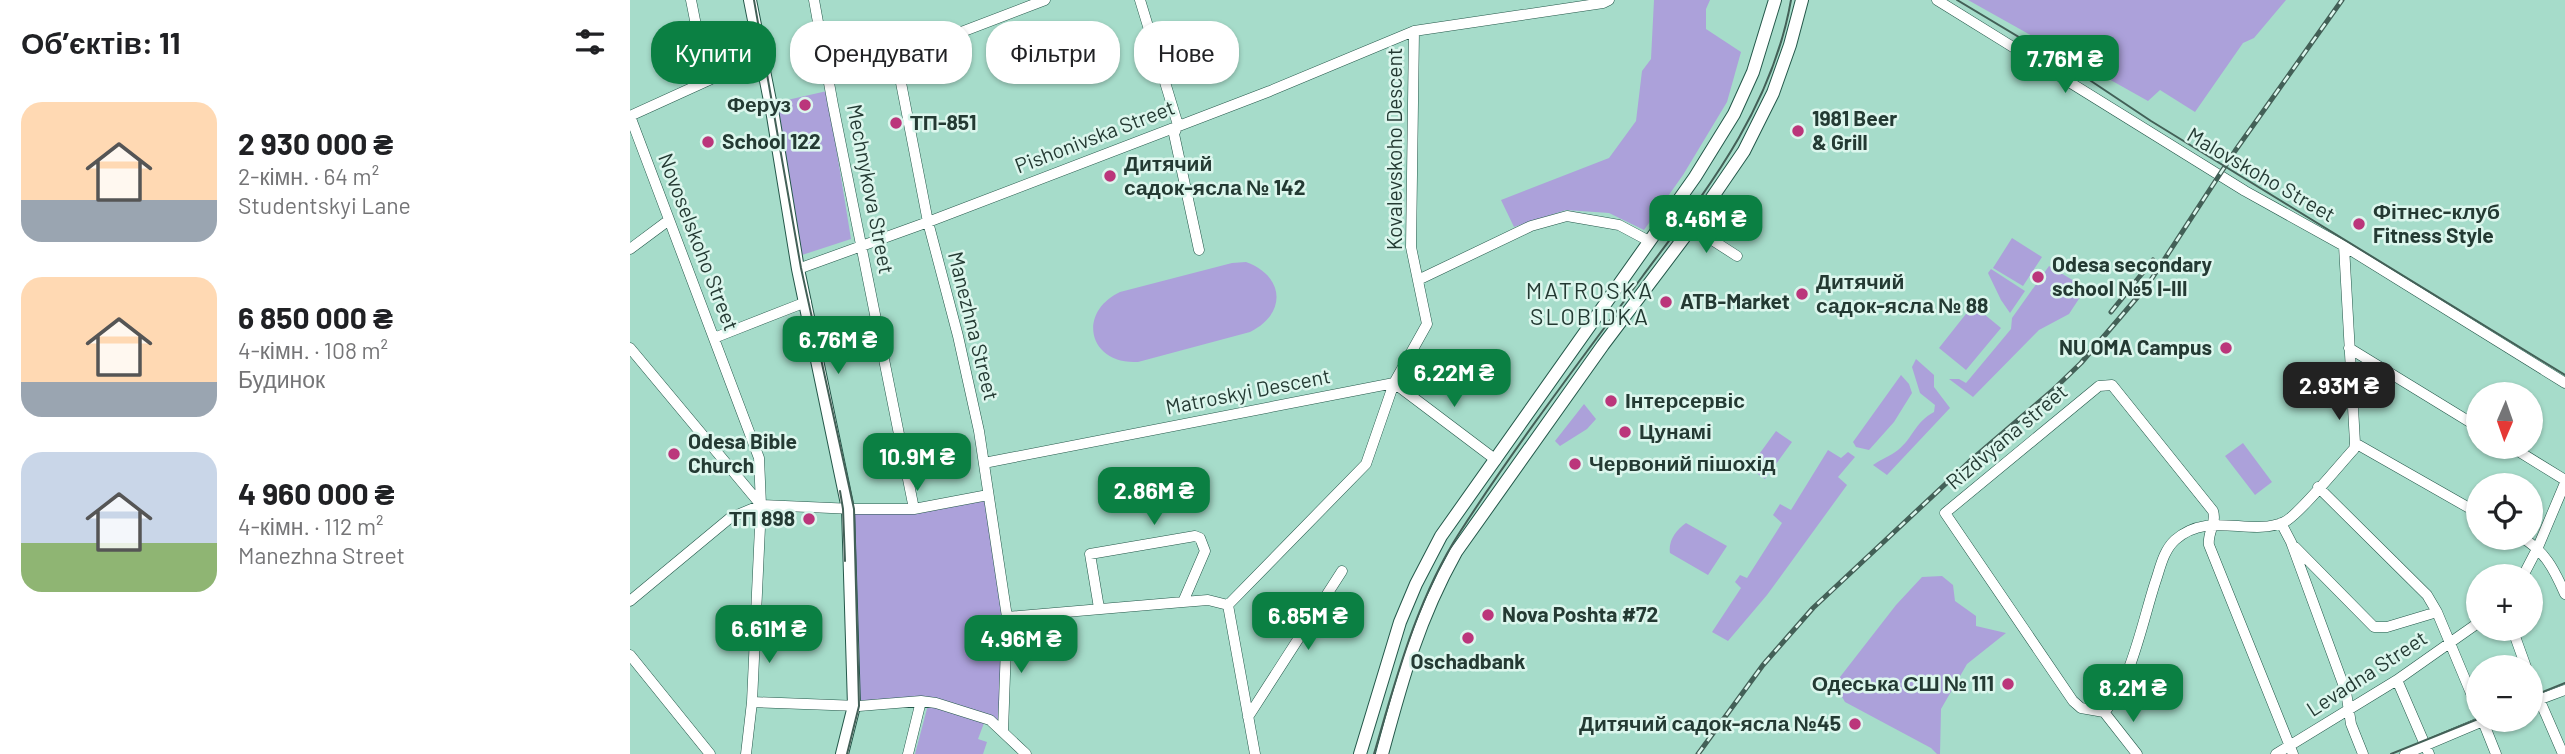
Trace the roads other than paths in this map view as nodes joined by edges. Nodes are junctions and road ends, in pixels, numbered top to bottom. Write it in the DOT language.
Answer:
graph roads {
  1 [pos="691,0"];
  2 [pos="750,0"];
  3 [pos="814,0"];
  4 [pos="1045,0"];
  5 [pos="1140,0"];
  6 [pos="1609,0"];
  7 [pos="1775,0"];
  8 [pos="1802,0"];
  9 [pos="1937,0"];
  10 [pos="695,21"];
  11 [pos="754,21"];
  12 [pos="818,21"];
  13 [pos="972,28"];
  14 [pos="1414,31"];
  15 [pos="700,84"];
  16 [pos="766,84"];
  17 [pos="830,84"];
  18 [pos="901,84"];
  19 [pos="630,116"];
  20 [pos="1178,125"];
  21 [pos="669,220"];
  22 [pos="928,222"];
  23 [pos="1692,227"];
  24 [pos="1649,241"];
  25 [pos="2344,246"];
  26 [pos="862,247"];
  27 [pos="630,249"];
  28 [pos="1199,250"];
  29 [pos="1737,256"];
  30 [pos="798,269"];
  31 [pos="1418,281"];
  32 [pos="806,302"];
  33 [pos="714,338"];
  34 [pos="2349,348"];
  35 [pos="630,349"];
  36 [pos="1394,383"];
  37 [pos="2565,383"];
  38 [pos="2466,420"];
  39 [pos="2355,443"];
  40 [pos="2530,459"];
  41 [pos="1496,460"];
  42 [pos="984,463"];
  43 [pos="2565,481"];
  44 [pos="2318,487"];
  45 [pos="988,495"];
  46 [pos="761,505"];
  47 [pos="2466,506"];
  48 [pos="848,509"];
  49 [pos="914,509"];
  50 [pos="2281,523"];
  51 [pos="2212,525"];
  52 [pos="2543,535"];
  53 [pos="2291,542"];
  54 [pos="2540,550"];
  55 [pos="2565,562"];
  56 [pos="2554,567"];
  57 [pos="1342,571"];
  58 [pos="2565,594"];
  59 [pos="630,601"];
  60 [pos="1183,601"];
  61 [pos="1228,605"];
  62 [pos="1100,608"];
  63 [pos="2437,612"];
  64 [pos="1007,617"];
  65 [pos="2466,632"];
  66 [pos="2450,643"];
  67 [pos="630,654"];
  68 [pos="2397,680"];
  69 [pos="2466,681"];
  70 [pos="2565,690"];
  71 [pos="2543,698"];
  72 [pos="921,701"];
  73 [pos="752,702"];
  74 [pos="854,706"];
  75 [pos="2349,710"];
  76 [pos="2104,712"];
  77 [pos="2543,716"];
  78 [pos="1248,718"];
  79 [pos="2466,729"];
  80 [pos="1003,731"];
  81 [pos="2488,732"];
  82 [pos="2291,750"];
  83 [pos="2427,750"];
  84 [pos="710,754"];
  85 [pos="746,754"];
  86 [pos="842,754"];
  87 [pos="908,754"];
  88 [pos="1026,754"];
  89 [pos="1255,754"];
  90 [pos="1360,754"];
  91 [pos="1382,754"];
  92 [pos="2137,754"];
  93 [pos="2276,754"];
  94 [pos="2363,754"];
  95 [pos="2405,754"];
  96 [pos="2496,754"];
  97 [pos="2563,754"];
  1 -- 10 [label="street"];
  2 -- 11 [label="main road"];
  3 -- 12 [label="street, Mechnykova Street"];
  4 -- 13 [label="street"];
  5 -- 20 [label="street"];
  6 -- 14 [label="street, Pishonivska Street"];
  7 -- 24 [label="main road"];
  8 -- 23 [label="main road"];
  9 -- 25 [label="street, Malovskoho Street"];
  14 -- 20 [label="street, Pishonivska Street"];
  14 -- 31 [label="street, Kovalevskoho Descent"];
  15 -- 19 [label="street"];
  16 -- 30 [label="main road"];
  17 -- 26 [label="street, Mechnykova Street"];
  18 -- 22 [label="street, Manezhna Street"];
  19 -- 21 [label="street, Novoselskoho Street"];
  20 -- 22 [label="street, Pishonivska Street"];
  20 -- 28 [label="street"];
  21 -- 27 [label="street"];
  21 -- 33 [label="street, Novoselskoho Street"];
  22 -- 26 [label="street, Pishonivska Street"];
  22 -- 42 [label="street, Manezhna Street"];
  23 -- 29 [label="street"];
  23 -- 91 [label="main road"];
  24 -- 31 [label="street"];
  24 -- 41 [label="main road"];
  25 -- 34 [label="street"];
  25 -- 37 [label="street, Malovskoho Street"];
  26 -- 30 [label="street, Pishonivska Street"];
  26 -- 49 [label="street, Mechnykova Street"];
  30 -- 32 [label="main road"];
  31 -- 36 [label="street, Kovalevskoho Descent"];
  32 -- 33 [label="street"];
  32 -- 48 [label="main road"];
  33 -- 46 [label="street, Novoselskoho Street"];
  34 -- 38 [label="street"];
  34 -- 39 [label="street"];
  35 -- 46 [label="street"];
  36 -- 41 [label="street"];
  36 -- 42 [label="street, Matroskyi Descent"];
  36 -- 61 [label="street, Kovalevskoho Descent"];
  39 -- 44 [label="street"];
  39 -- 47 [label="street"];
  40 -- 43 [label="street"];
  41 -- 90 [label="main road"];
  42 -- 45 [label="street, Manezhna Street"];
  43 -- 52 [label="street"];
  44 -- 50 [label="street"];
  44 -- 63 [label="street"];
  45 -- 49 [label="street"];
  45 -- 64 [label="street, Manezhna Street"];
  46 -- 48 [label="street"];
  46 -- 59 [label="street"];
  46 -- 73 [label="street, Novoselskoho Street"];
  48 -- 49 [label="street"];
  48 -- 74 [label="main road"];
  50 -- 51 [label="street"];
  50 -- 53 [label="street"];
  51 -- 76 [label="street"];
  51 -- 76 [label="street, Rizdvyana street"];
  51 -- 82 [label="street"];
  53 -- 63 [label="street"];
  53 -- 75 [label="street"];
  54 -- 56 [label="street"];
  55 -- 56 [label="street"];
  56 -- 58 [label="street"];
  57 -- 78 [label="street"];
  60 -- 61 [label="street"];
  60 -- 62 [label="street"];
  60 -- 62 [label="street"];
  61 -- 78 [label="street"];
  62 -- 64 [label="street"];
  63 -- 66 [label="street"];
  64 -- 80 [label="street, Manezhna Street"];
  65 -- 66 [label="street, Levadna Street"];
  66 -- 68 [label="street, Levadna Street"];
  66 -- 69 [label="street"];
  67 -- 84 [label="street"];
  68 -- 75 [label="street, Levadna Street"];
  68 -- 83 [label="street"];
  70 -- 71 [label="street"];
  72 -- 74 [label="street"];
  72 -- 80 [label="street"];
  72 -- 87 [label="street"];
  73 -- 74 [label="street"];
  73 -- 85 [label="street, Novoselskoho Street"];
  74 -- 86 [label="main road"];
  75 -- 82 [label="street, Levadna Street"];
  75 -- 94 [label="street"];
  76 -- 92 [label="street"];
  77 -- 97 [label="street"];
  78 -- 89 [label="street"];
  79 -- 83 [label="street"];
  80 -- 88 [label="street"];
  81 -- 96 [label="street"];
  82 -- 93 [label="street, Levadna Street"];
  83 -- 95 [label="street"];
}
